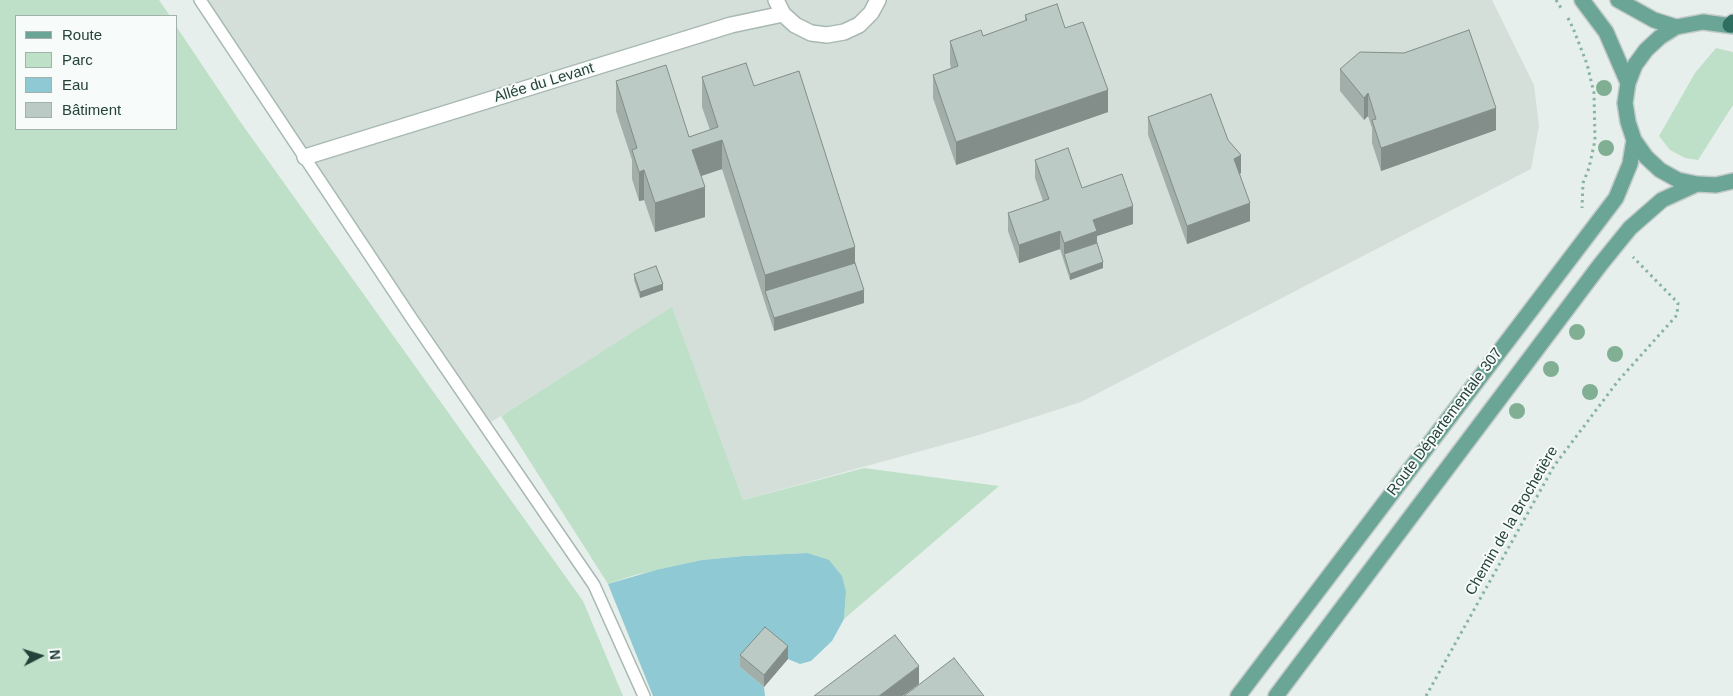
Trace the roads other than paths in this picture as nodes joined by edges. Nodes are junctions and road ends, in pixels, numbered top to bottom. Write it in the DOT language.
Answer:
graph roads {
  1 [pos="200,0"];
  2 [pos="776,0"];
  3 [pos="878,0"];
  4 [pos="1582,0"];
  5 [pos="1618,0"];
  6 [pos="783,14"];
  7 [pos="1732,24"];
  8 [pos="1676,27"];
  9 [pos="1628,83"];
  10 [pos="1634,140"];
  11 [pos="305,158"];
  12 [pos="1733,181"];
  13 [pos="1697,184"];
  14 [pos="644,696"];
  15 [pos="1238,696"];
  16 [pos="1276,696"];
  1 -- 11 [label="lane"];
  2 -- 6 [label="street"];
  3 -- 6 [label="street"];
  4 -- 9 [label="main road"];
  5 -- 8 [label="main road"];
  6 -- 11 [label="street, Allée du Levant"];
  7 -- 8 [label="main road"];
  8 -- 9 [label="main road"];
  9 -- 10 [label="main road"];
  10 -- 13 [label="main road"];
  10 -- 15 [label="main road, Route Départementale 307"];
  11 -- 14 [label="lane"];
  12 -- 13 [label="main road"];
  13 -- 16 [label="main road, Route Départementale 307"];
}
